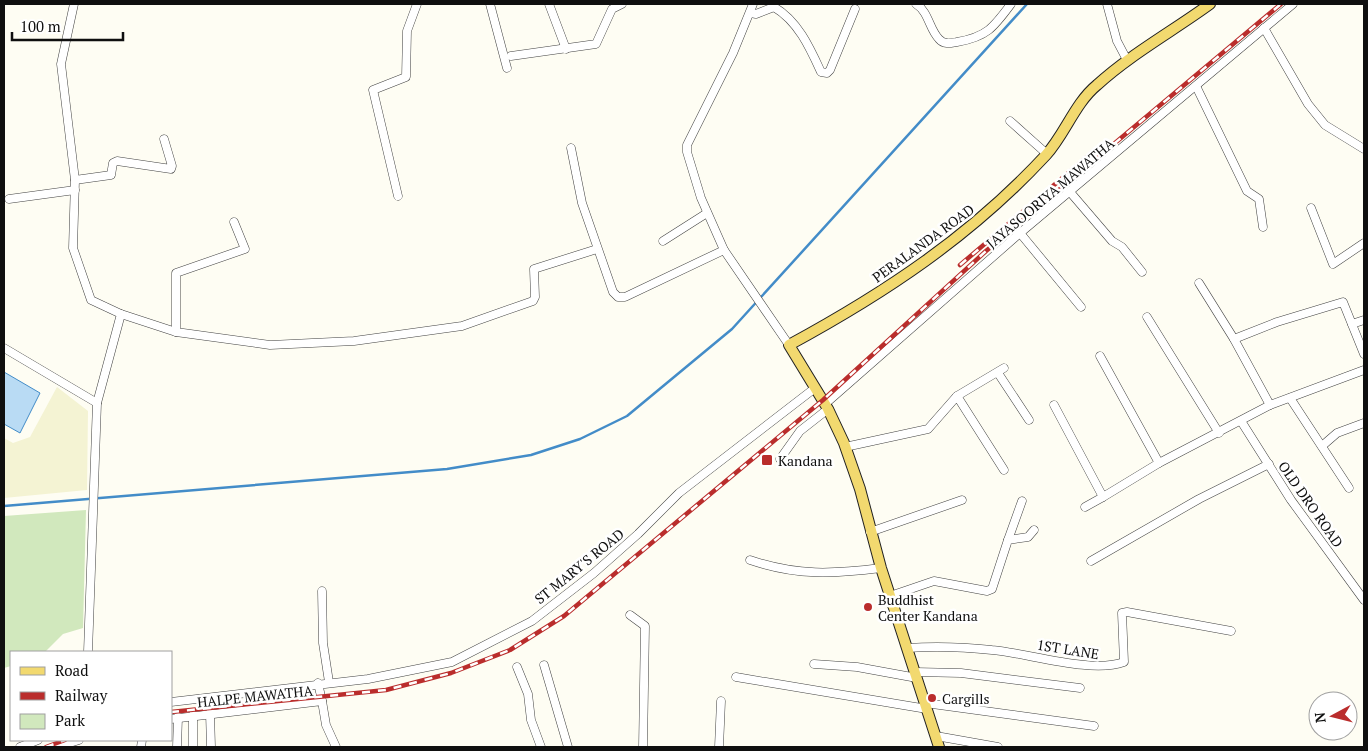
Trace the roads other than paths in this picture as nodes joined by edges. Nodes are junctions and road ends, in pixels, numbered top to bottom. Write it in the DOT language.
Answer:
graph roads {
  1 [pos="74,4"];
  2 [pos="417,4"];
  3 [pos="490,4"];
  4 [pos="549,4"];
  5 [pos="622,4"];
  6 [pos="754,4"];
  7 [pos="916,4"];
  8 [pos="1011,4"];
  9 [pos="1107,4"];
  10 [pos="1210,4"];
  11 [pos="1293,4"];
  12 [pos="856,8"];
  13 [pos="750,13"];
  14 [pos="1264,28"];
  15 [pos="566,49"];
  16 [pos="511,56"];
  17 [pos="1127,60"];
  18 [pos="507,68"];
  19 [pos="1196,86"];
  20 [pos="1010,122"];
  21 [pos="164,139"];
  22 [pos="571,148"];
  23 [pos="1364,149"];
  24 [pos="1047,154"];
  25 [pos="75,180"];
  26 [pos="75,190"];
  27 [pos="1070,192"];
  28 [pos="398,196"];
  29 [pos="9,198"];
  30 [pos="1311,208"];
  31 [pos="707,213"];
  32 [pos="234,222"];
  33 [pos="1263,226"];
  34 [pos="1020,233"];
  35 [pos="663,242"];
  36 [pos="1364,243"];
  37 [pos="597,249"];
  38 [pos="724,250"];
  39 [pos="1142,272"];
  40 [pos="1199,283"];
  41 [pos="1080,307"];
  42 [pos="121,314"];
  43 [pos="1147,317"];
  44 [pos="1364,320"];
  45 [pos="1352,324"];
  46 [pos="176,332"];
  47 [pos="1234,339"];
  48 [pos="789,345"];
  49 [pos="4,348"];
  50 [pos="1364,354"];
  51 [pos="1100,356"];
  52 [pos="1364,370"];
  53 [pos="815,388"];
  54 [pos="957,396"];
  55 [pos="1290,398"];
  56 [pos="97,403"];
  57 [pos="1054,405"];
  58 [pos="1270,405"];
  59 [pos="827,406"];
  60 [pos="1244,418"];
  61 [pos="1029,420"];
  62 [pos="1364,423"];
  63 [pos="1219,433"];
  64 [pos="1322,446"];
  65 [pos="845,448"];
  66 [pos="780,459"];
  67 [pos="1159,463"];
  68 [pos="1268,464"];
  69 [pos="1004,470"];
  70 [pos="1349,488"];
  71 [pos="1103,497"];
  72 [pos="962,500"];
  73 [pos="1022,502"];
  74 [pos="1085,507"];
  75 [pos="1034,530"];
  76 [pos="870,532"];
  77 [pos="1008,540"];
  78 [pos="750,560"];
  79 [pos="1091,561"];
  80 [pos="881,568"];
  81 [pos="322,591"];
  82 [pos="890,596"];
  83 [pos="1364,600"];
  84 [pos="630,615"];
  85 [pos="1231,631"];
  86 [pos="907,648"];
  87 [pos="88,651"];
  88 [pos="814,664"];
  89 [pos="544,665"];
  90 [pos="517,667"];
  91 [pos="916,675"];
  92 [pos="736,677"];
  93 [pos="329,682"];
  94 [pos="318,683"];
  95 [pos="1080,688"];
  96 [pos="322,701"];
  97 [pos="721,701"];
  98 [pos="172,702"];
  99 [pos="926,706"];
  100 [pos="210,713"];
  101 [pos="193,715"];
  102 [pos="175,718"];
  103 [pos="1094,726"];
  104 [pos="936,736"];
  105 [pos="35,741"];
  106 [pos="77,741"];
  107 [pos="20,747"];
  108 [pos="57,747"];
  109 [pos="177,747"];
  110 [pos="193,747"];
  111 [pos="211,747"];
  112 [pos="336,747"];
  113 [pos="541,747"];
  114 [pos="568,747"];
  115 [pos="643,747"];
  116 [pos="719,747"];
  117 [pos="940,747"];
  118 [pos="998,747"];
  1 -- 25 [label="street"];
  2 -- 28 [label="street"];
  3 -- 18 [label="street"];
  4 -- 15 [label="street"];
  5 -- 15 [label="street"];
  6 -- 13 [label="street"];
  7 -- 8 [label="street"];
  9 -- 17 [label="street"];
  10 -- 17 [label="main road, PERALANDA ROAD"];
  11 -- 14 [label="street, JAYASOORIYA MAWATHA"];
  12 -- 13 [label="street"];
  13 -- 31 [label="street"];
  14 -- 19 [label="street, JAYASOORIYA MAWATHA"];
  14 -- 23 [label="street"];
  15 -- 16 [label="street"];
  17 -- 24 [label="main road, PERALANDA ROAD"];
  19 -- 27 [label="street, JAYASOORIYA MAWATHA"];
  19 -- 33 [label="street"];
  20 -- 24 [label="street"];
  21 -- 25 [label="street"];
  22 -- 37 [label="street"];
  24 -- 48 [label="main road, PERALANDA ROAD"];
  25 -- 26 [label="street"];
  26 -- 29 [label="street"];
  26 -- 42 [label="street"];
  27 -- 34 [label="street, JAYASOORIYA MAWATHA"];
  27 -- 39 [label="street"];
  30 -- 36 [label="street"];
  31 -- 35 [label="street"];
  31 -- 38 [label="street"];
  32 -- 46 [label="street"];
  34 -- 41 [label="street"];
  34 -- 59 [label="street, JAYASOORIYA MAWATHA"];
  37 -- 38 [label="street"];
  37 -- 46 [label="street"];
  38 -- 48 [label="street"];
  40 -- 47 [label="street"];
  42 -- 46 [label="street"];
  42 -- 56 [label="street"];
  43 -- 63 [label="street"];
  44 -- 45 [label="street"];
  45 -- 47 [label="street"];
  45 -- 50 [label="street"];
  47 -- 58 [label="street"];
  48 -- 53 [label="main road"];
  49 -- 56 [label="street"];
  51 -- 67 [label="street"];
  52 -- 55 [label="street"];
  53 -- 59 [label="main road"];
  53 -- 93 [label="street, ST MARY'S ROAD"];
  54 -- 61 [label="street"];
  54 -- 65 [label="street"];
  54 -- 69 [label="street"];
  55 -- 58 [label="street"];
  55 -- 64 [label="street"];
  56 -- 87 [label="street"];
  57 -- 71 [label="street"];
  58 -- 60 [label="street"];
  59 -- 65 [label="main road"];
  59 -- 66 [label="street, JAYASOORIYA MAWATHA"];
  60 -- 63 [label="street"];
  60 -- 68 [label="street, OLD DRO ROAD"];
  62 -- 64 [label="street"];
  63 -- 67 [label="street"];
  64 -- 70 [label="street"];
  65 -- 76 [label="main road"];
  67 -- 71 [label="street"];
  68 -- 79 [label="street"];
  68 -- 83 [label="street, OLD DRO ROAD"];
  71 -- 74 [label="street"];
  72 -- 76 [label="street"];
  73 -- 77 [label="street"];
  75 -- 77 [label="street"];
  76 -- 80 [label="main road"];
  77 -- 82 [label="street"];
  78 -- 80 [label="street"];
  80 -- 82 [label="main road"];
  81 -- 93 [label="street"];
  82 -- 86 [label="main road"];
  84 -- 115 [label="street"];
  85 -- 86 [label="street, 1ST LANE"];
  86 -- 91 [label="main road"];
  88 -- 91 [label="street"];
  89 -- 114 [label="street"];
  90 -- 113 [label="street"];
  91 -- 95 [label="street"];
  91 -- 99 [label="main road"];
  92 -- 99 [label="street"];
  93 -- 94 [label="street, ST MARY'S ROAD"];
  94 -- 96 [label="street"];
  94 -- 98 [label="street, ST MARY'S ROAD"];
  96 -- 100 [label="street, HALPE MAWATHA"];
  96 -- 112 [label="street, HALPE MAWATHA"];
  97 -- 116 [label="street"];
  99 -- 103 [label="street"];
  99 -- 104 [label="main road"];
  100 -- 101 [label="street, HALPE MAWATHA"];
  100 -- 111 [label="street"];
  101 -- 102 [label="street, HALPE MAWATHA"];
  101 -- 110 [label="street"];
  102 -- 109 [label="street"];
  104 -- 117 [label="main road"];
  104 -- 118 [label="street"];
  105 -- 107 [label="street"];
  106 -- 108 [label="street"];
}
